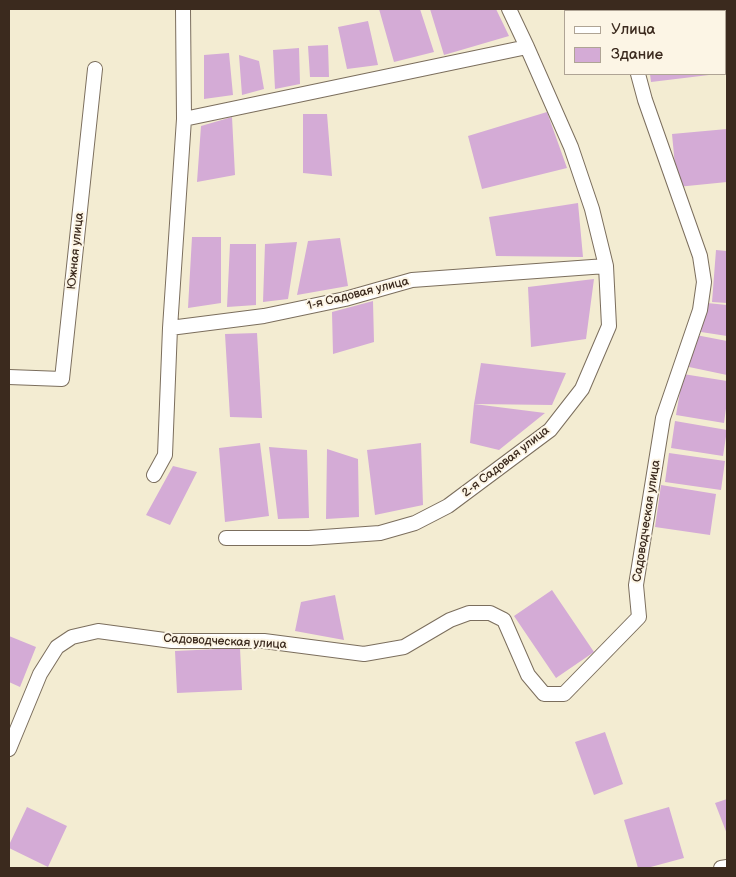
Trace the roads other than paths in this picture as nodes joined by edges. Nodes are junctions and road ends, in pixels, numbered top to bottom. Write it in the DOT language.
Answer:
graph roads {
  1 [pos="183,9"];
  2 [pos="509,9"];
  3 [pos="528,47"];
  4 [pos="95,69"];
  5 [pos="638,75"];
  6 [pos="184,119"];
  7 [pos="606,266"];
  8 [pos="170,328"];
  9 [pos="9,377"];
  10 [pos="154,475"];
  11 [pos="226,538"];
  12 [pos="9,749"];
  13 [pos="727,867"];
  14 [pos="721,868"];
  1 -- 6 [label="street"];
  2 -- 3 [label="street, 2-я Садовая улица"];
  3 -- 6 [label="street"];
  3 -- 7 [label="street, 2-я Садовая улица"];
  4 -- 9 [label="street, Южная улица"];
  5 -- 12 [label="street, Садоводческая улица"];
  6 -- 8 [label="street"];
  7 -- 8 [label="street, 1-я Садовая улица"];
  7 -- 11 [label="street, 2-я Садовая улица"];
  8 -- 10 [label="street"];
  13 -- 14 [label="street"];
}
